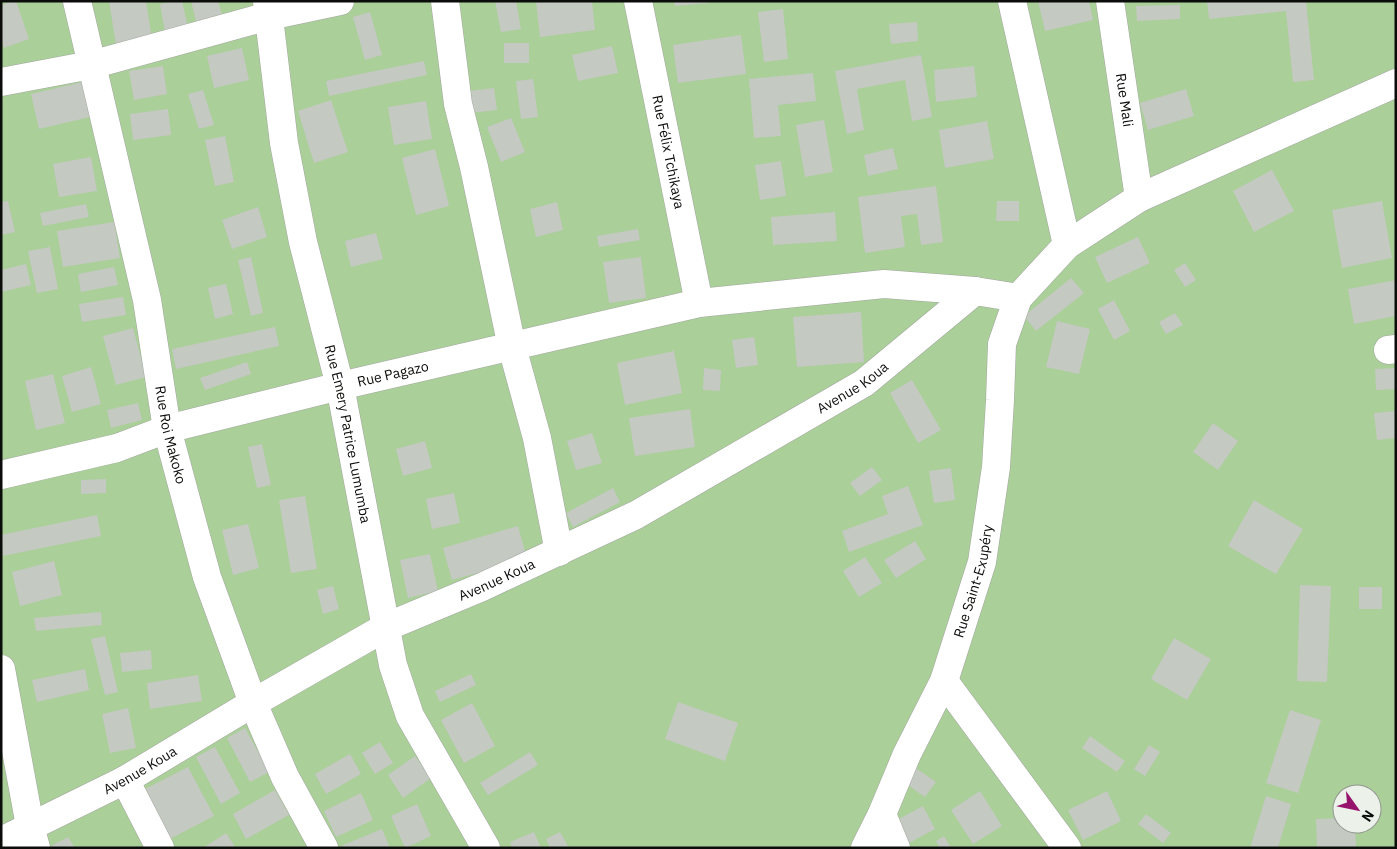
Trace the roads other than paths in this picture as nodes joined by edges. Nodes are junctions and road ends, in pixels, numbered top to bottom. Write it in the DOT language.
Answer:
graph roads {
  1 [pos="77,1"];
  2 [pos="340,1"];
  3 [pos="445,1"];
  4 [pos="638,1"];
  5 [pos="1012,1"];
  6 [pos="1110,1"];
  7 [pos="268,9"];
  8 [pos="91,65"];
  9 [pos="1,82"];
  10 [pos="1396,83"];
  11 [pos="1139,198"];
  12 [pos="1067,245"];
  13 [pos="976,291"];
  14 [pos="1018,298"];
  15 [pos="699,303"];
  16 [pos="512,347"];
  17 [pos="340,386"];
  18 [pos="167,429"];
  19 [pos="1,475"];
  20 [pos="559,552"];
  21 [pos="386,628"];
  22 [pos="1,669"];
  23 [pos="944,680"];
  24 [pos="253,703"];
  25 [pos="125,780"];
  26 [pos="882,814"];
  27 [pos="33,837"];
  28 [pos="1,841"];
  29 [pos="160,848"];
  30 [pos="324,848"];
  31 [pos="486,848"];
  32 [pos="865,848"];
  33 [pos="896,848"];
  34 [pos="1066,848"];
  1 -- 8 [label="street, Rue Roi Makoko"];
  2 -- 7 [label="street"];
  3 -- 16 [label="street"];
  4 -- 15 [label="street, Rue Félix Tchikaya"];
  5 -- 12 [label="street"];
  6 -- 11 [label="street, Rue Mali"];
  7 -- 8 [label="street"];
  7 -- 17 [label="street, Rue Emery Patrice Lumumba"];
  8 -- 9 [label="street"];
  8 -- 18 [label="street, Rue Roi Makoko"];
  10 -- 11 [label="street"];
  11 -- 12 [label="street"];
  12 -- 14 [label="street"];
  13 -- 14 [label="street, Rue Pagazo"];
  13 -- 15 [label="street, Rue Pagazo"];
  13 -- 20 [label="street, Avenue Koua"];
  14 -- 23 [label="street, Rue Saint-Exupéry"];
  15 -- 16 [label="street, Rue Pagazo"];
  16 -- 17 [label="street, Rue Pagazo"];
  16 -- 20 [label="street"];
  17 -- 18 [label="street, Rue Pagazo"];
  17 -- 21 [label="street, Rue Emery Patrice Lumumba"];
  18 -- 19 [label="street, Rue Pagazo"];
  18 -- 24 [label="street, Rue Roi Makoko"];
  20 -- 21 [label="street, Avenue Koua"];
  21 -- 24 [label="street, Avenue Koua"];
  21 -- 31 [label="street, Rue Emery Patrice Lumumba"];
  22 -- 27 [label="street"];
  23 -- 26 [label="street, Rue Saint-Exupéry"];
  23 -- 34 [label="street"];
  24 -- 25 [label="street, Avenue Koua"];
  24 -- 30 [label="street, Rue Roi Makoko"];
  25 -- 27 [label="street, Avenue Koua"];
  25 -- 29 [label="street"];
  26 -- 32 [label="street, Rue Saint-Exupéry"];
  26 -- 33 [label="street"];
  27 -- 28 [label="street, Avenue Koua"];
}
